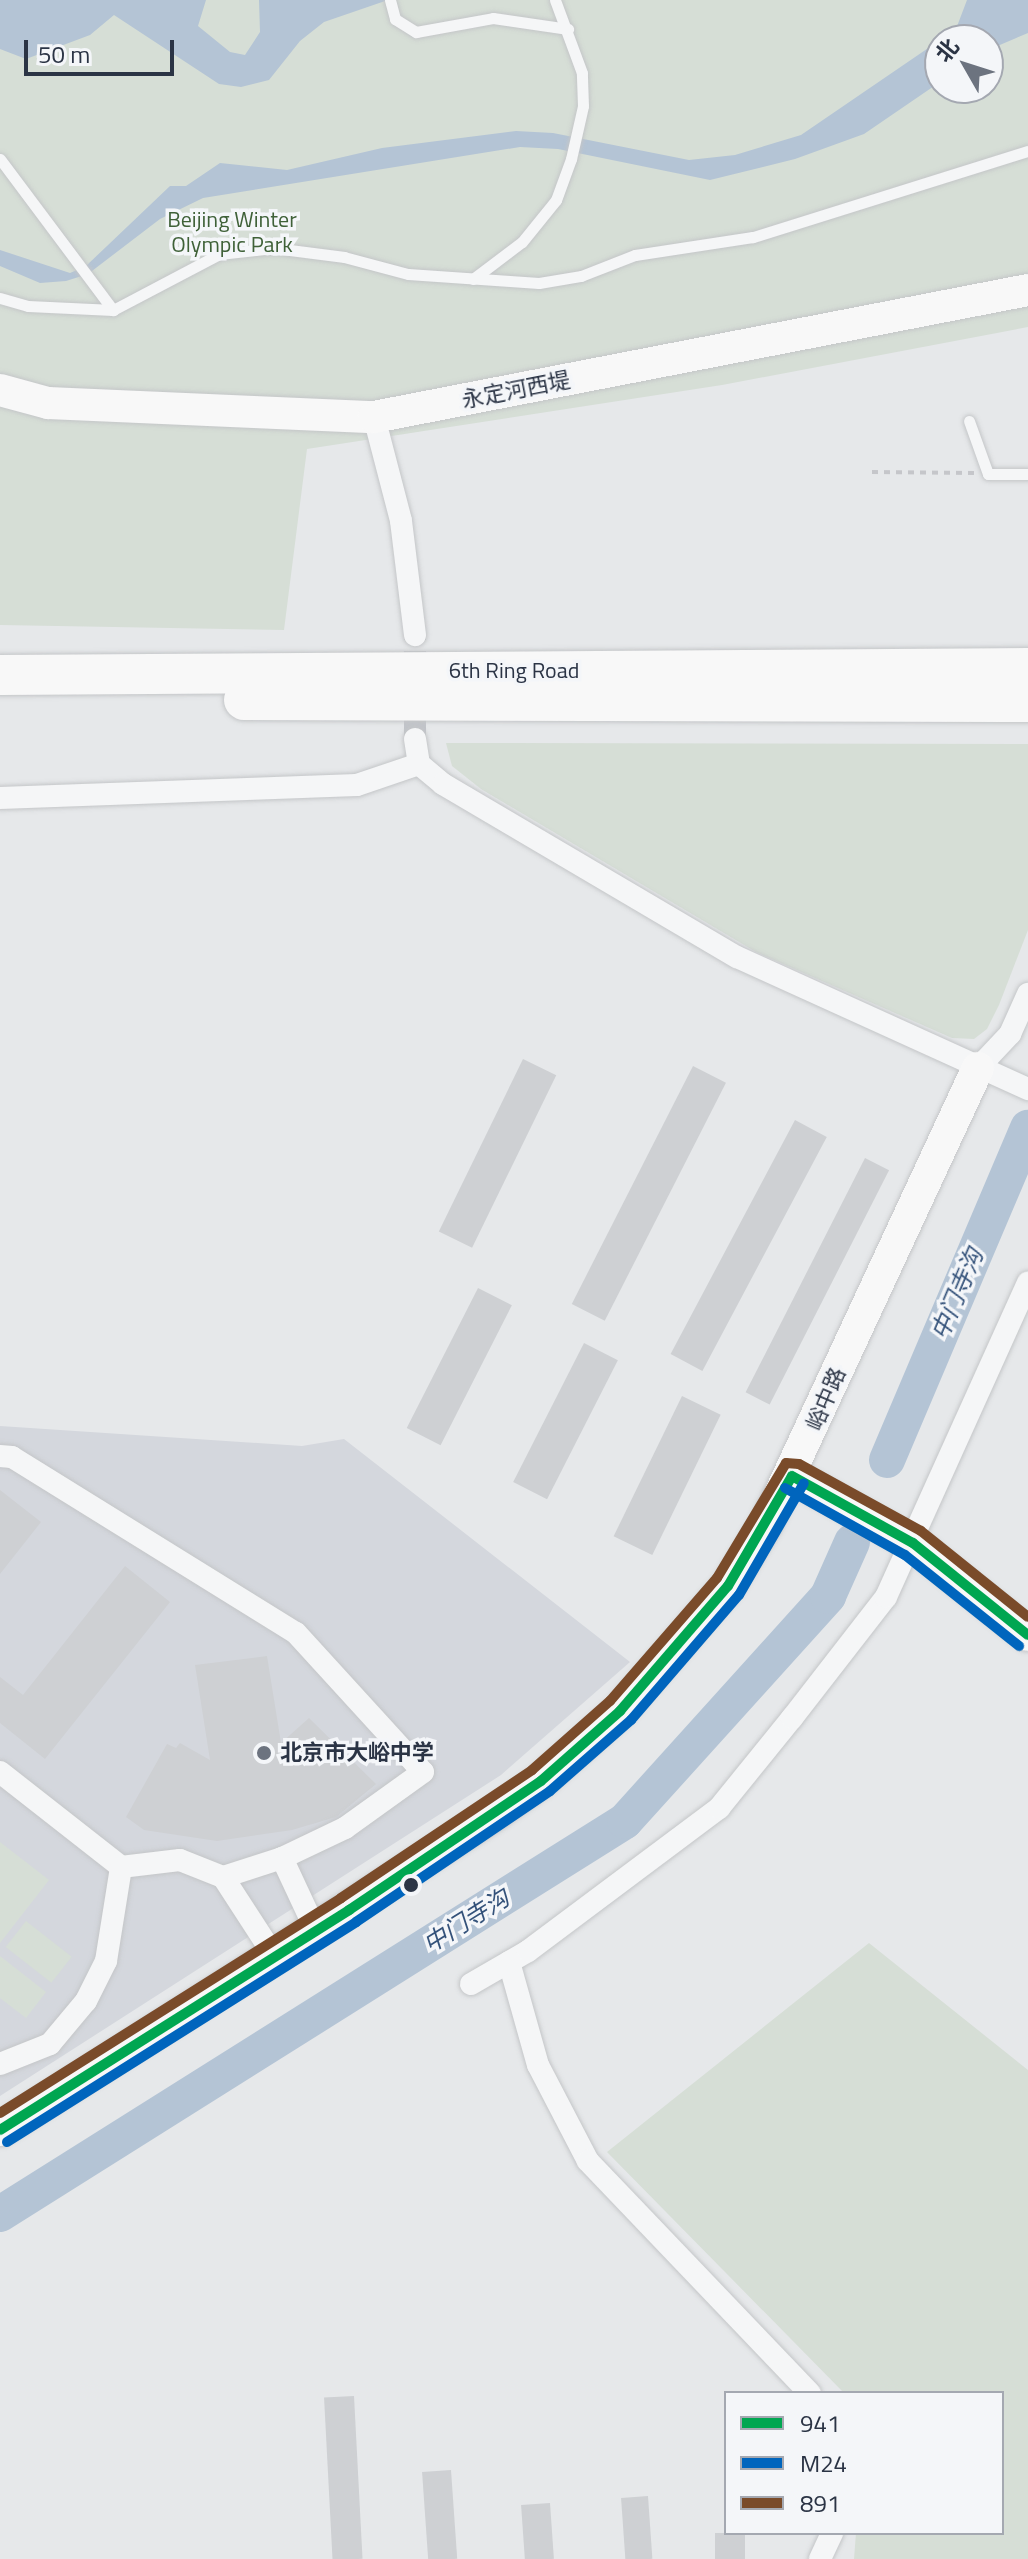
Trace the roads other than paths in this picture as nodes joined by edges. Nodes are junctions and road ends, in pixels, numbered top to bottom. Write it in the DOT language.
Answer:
graph roads {
  1 [pos="555,0"];
  2 [pos="390,1"];
  3 [pos="568,29"];
  4 [pos="1028,151"];
  5 [pos="0,159"];
  6 [pos="473,279"];
  7 [pos="1028,290"];
  8 [pos="0,298"];
  9 [pos="113,310"];
  10 [pos="0,390"];
  11 [pos="374,417"];
  12 [pos="969,421"];
  13 [pos="1028,474"];
  14 [pos="415,635"];
  15 [pos="1028,668"];
  16 [pos="0,675"];
  17 [pos="0,699"];
  18 [pos="1028,702"];
  19 [pos="415,739"];
  20 [pos="419,764"];
  21 [pos="0,798"];
  22 [pos="1028,994"];
  23 [pos="990,1073"];
  24 [pos="1028,1089"];
  25 [pos="1028,1283"];
  26 [pos="0,1456"];
  27 [pos="792,1476"];
  28 [pos="913,1543"];
  29 [pos="1028,1635"];
  30 [pos="0,1772"];
  31 [pos="282,1858"];
  32 [pos="121,1867"];
  33 [pos="223,1877"];
  34 [pos="316,1931"];
  35 [pos="275,1957"];
  36 [pos="509,1962"];
  37 [pos="471,1984"];
  38 [pos="0,2064"];
  39 [pos="0,2130"];
  40 [pos="808,2391"];
  41 [pos="831,2535"];
  42 [pos="820,2559"];
  1 -- 3 [label="lane"];
  2 -- 3 [label="lane"];
  3 -- 6 [label="lane"];
  4 -- 6 [label="lane"];
  5 -- 9 [label="lane"];
  6 -- 9 [label="lane"];
  7 -- 11 [label="main road, 永定河西堤"];
  8 -- 9 [label="lane"];
  10 -- 11 [label="main road, 永定河西堤"];
  11 -- 14 [label="street"];
  12 -- 13 [label="lane"];
  15 -- 16 [label="highway, 6th Ring Road"];
  17 -- 18 [label="highway, 6th Ring Road"];
  19 -- 20 [label="street"];
  20 -- 21 [label="street"];
  20 -- 23 [label="street"];
  22 -- 23 [label="street, 峪中路"];
  23 -- 24 [label="street"];
  23 -- 27 [label="main road, 峪中路"];
  25 -- 28 [label="street"];
  26 -- 31 [label="street"];
  27 -- 28 [label="main road"];
  27 -- 34 [label="main road, 峪中路"];
  28 -- 29 [label="main road"];
  28 -- 36 [label="street"];
  30 -- 32 [label="street"];
  31 -- 33 [label="street"];
  31 -- 34 [label="street"];
  32 -- 33 [label="street"];
  32 -- 38 [label="street"];
  33 -- 35 [label="street"];
  34 -- 35 [label="main road, 峪中路"];
  35 -- 39 [label="main road, 峪中路"];
  36 -- 37 [label="street"];
  36 -- 40 [label="street"];
  41 -- 42 [label="street"];
}
